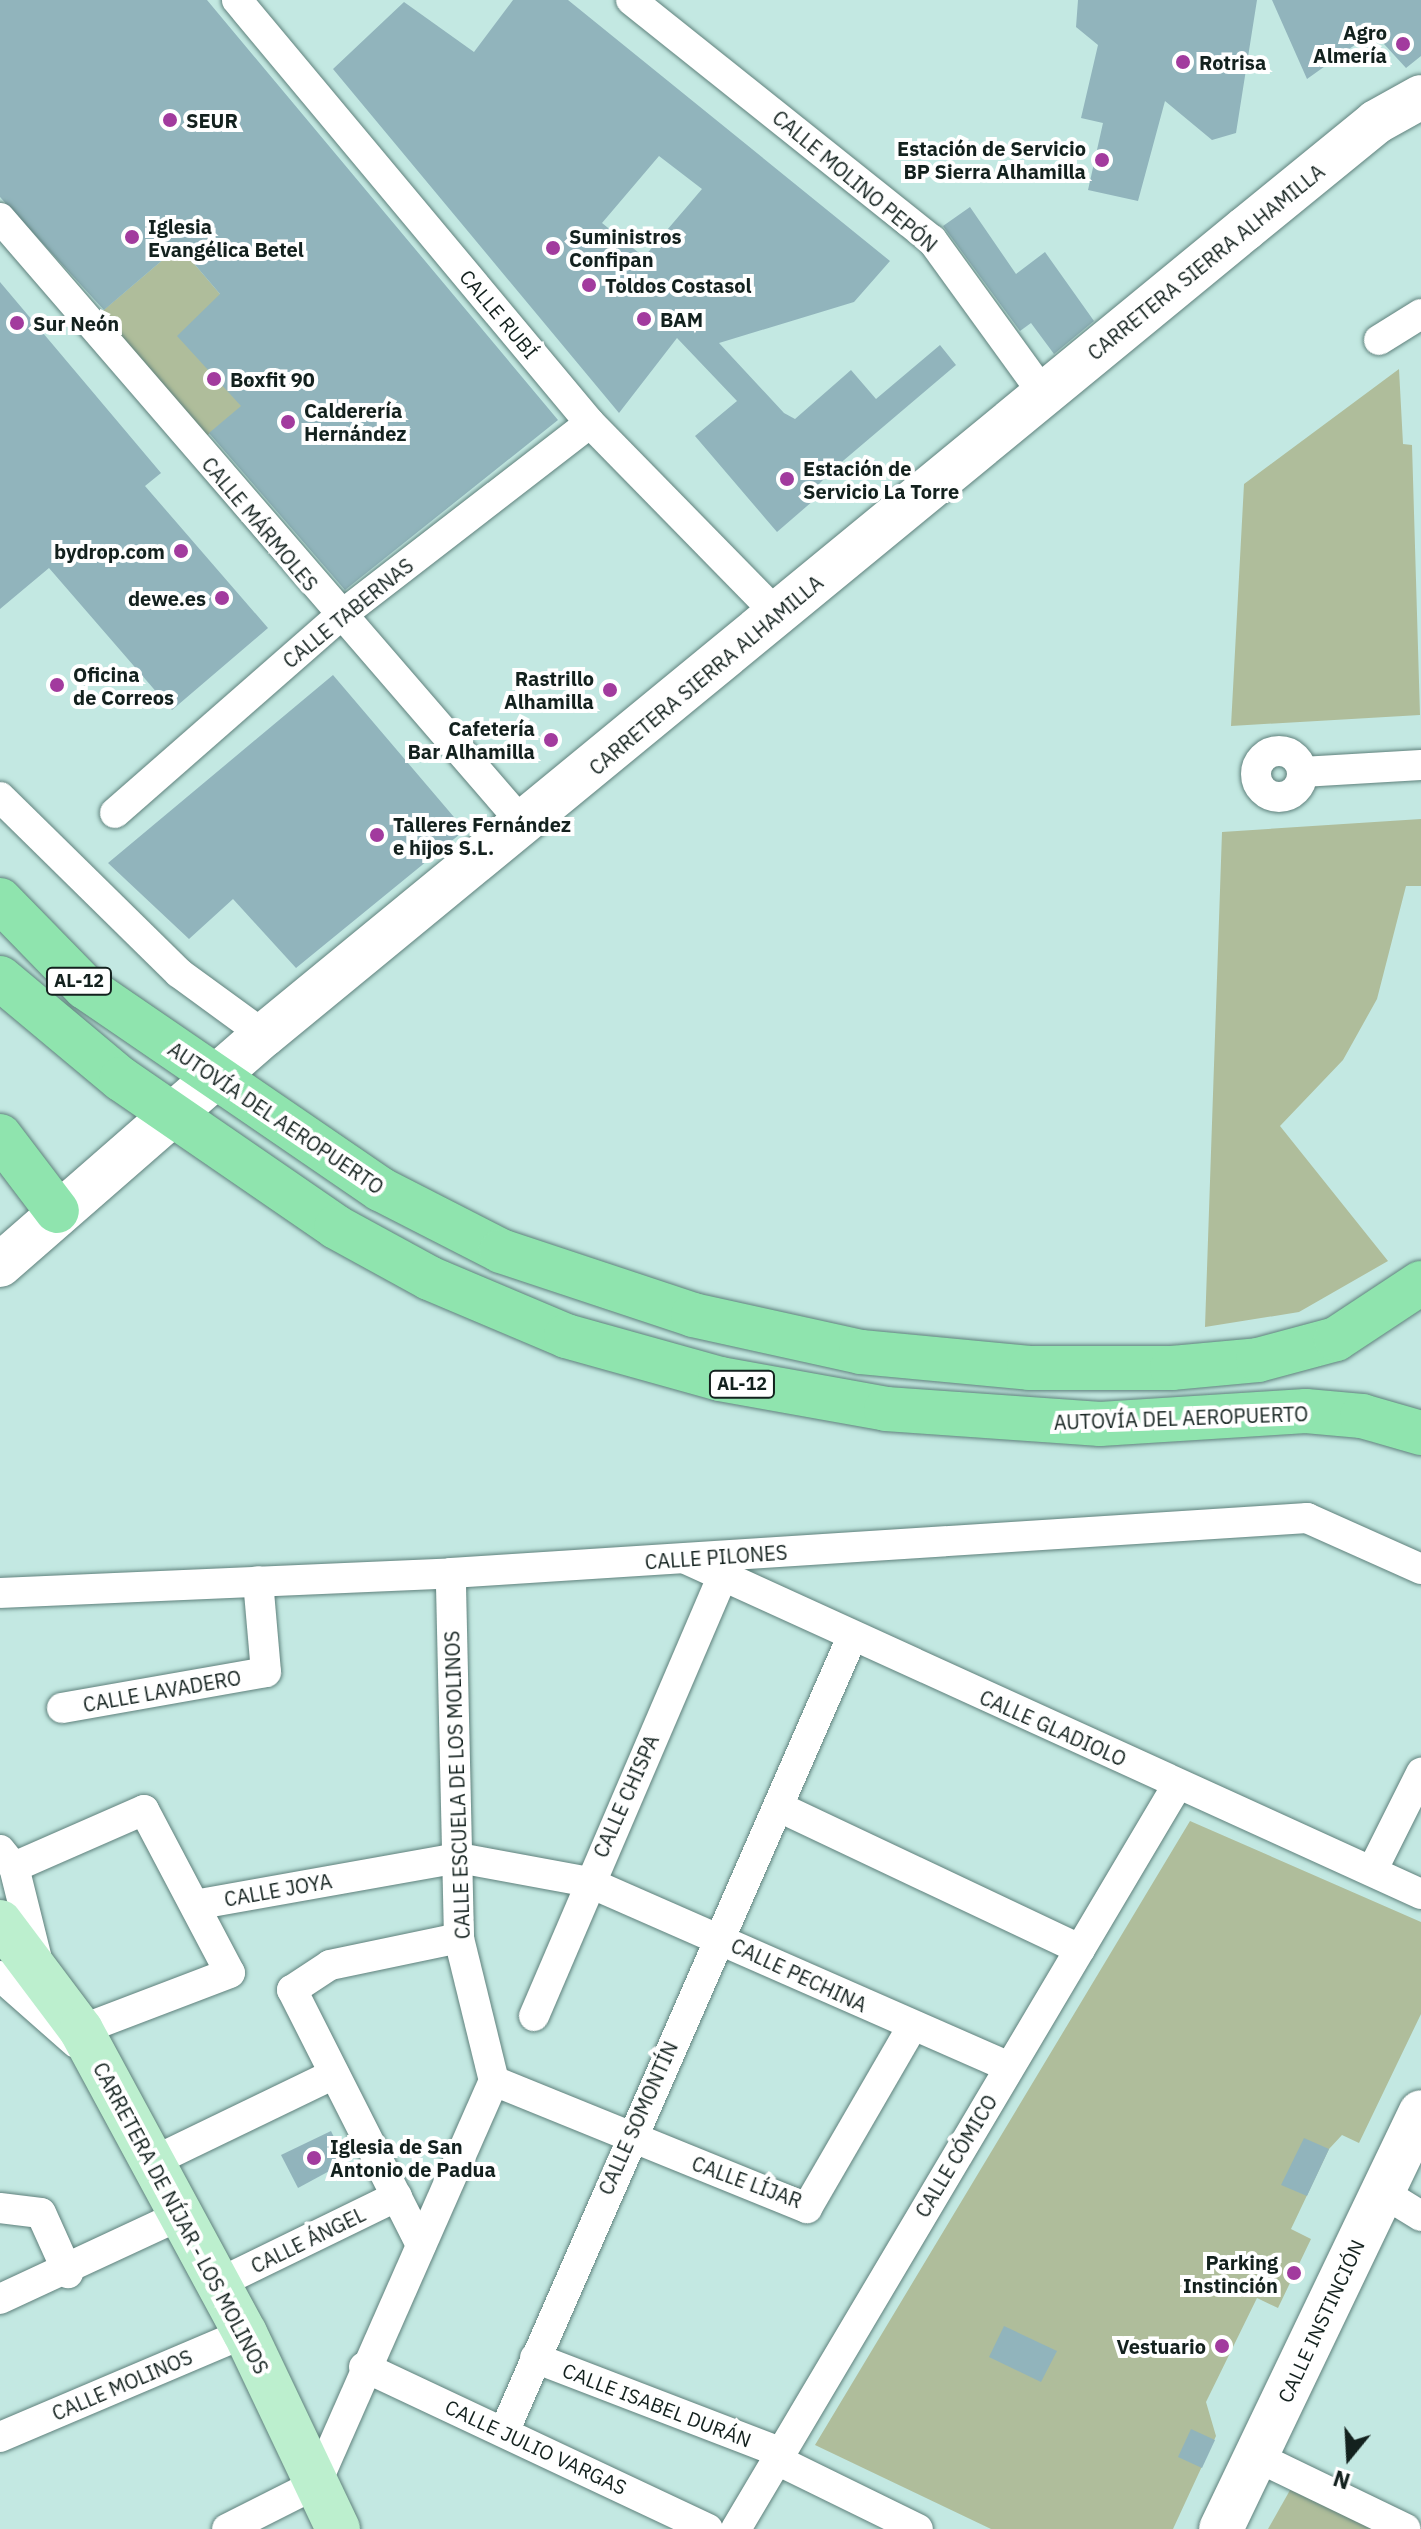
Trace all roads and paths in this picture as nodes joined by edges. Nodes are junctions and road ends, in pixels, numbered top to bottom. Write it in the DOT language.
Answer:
graph roads {
  1 [pos="237,0"];
  2 [pos="631,0"];
  3 [pos="1421,97"];
  4 [pos="0,218"];
  5 [pos="1421,314"];
  6 [pos="1379,340"];
  7 [pos="1044,395"];
  8 [pos="590,423"];
  9 [pos="777,614"];
  10 [pos="339,617"];
  11 [pos="1421,765"];
  12 [pos="1302,772"];
  13 [pos="0,797"];
  14 [pos="115,813"];
  15 [pos="525,826"];
  16 [pos="0,900"];
  17 [pos="0,978"];
  18 [pos="264,1035"];
  19 [pos="213,1079"];
  20 [pos="171,1115"];
  21 [pos="0,1136"];
  22 [pos="57,1211"];
  23 [pos="0,1265"];
  24 [pos="1421,1283"];
  25 [pos="1421,1433"];
  26 [pos="686,1559"];
  27 [pos="1421,1569"];
  28 [pos="451,1573"];
  29 [pos="722,1578"];
  30 [pos="258,1581"];
  31 [pos="0,1593"];
  32 [pos="852,1637"];
  33 [pos="62,1708"];
  34 [pos="1421,1773"];
  35 [pos="1178,1784"];
  36 [pos="779,1807"];
  37 [pos="459,1858"];
  38 [pos="7,1859"];
  39 [pos="1372,1871"];
  40 [pos="588,1882"];
  41 [pos="1421,1894"];
  42 [pos="200,1904"];
  43 [pos="0,1922"];
  44 [pos="459,1938"];
  45 [pos="719,1938"];
  46 [pos="1080,1949"];
  47 [pos="12,1983"];
  48 [pos="534,2016"];
  49 [pos="912,2027"];
  50 [pos="89,2045"];
  51 [pos="1009,2067"];
  52 [pos="334,2074"];
  53 [pos="494,2081"];
  54 [pos="1421,2112"];
  55 [pos="629,2137"];
  56 [pos="154,2161"];
  57 [pos="1382,2192"];
  58 [pos="397,2196"];
  59 [pos="0,2208"];
  60 [pos="183,2214"];
  61 [pos="1421,2216"];
  62 [pos="421,2245"];
  63 [pos="68,2273"];
  64 [pos="219,2283"];
  65 [pos="0,2299"];
  66 [pos="245,2333"];
  67 [pos="535,2358"];
  68 [pos="364,2367"];
  69 [pos="504,2432"];
  70 [pos="0,2437"];
  71 [pos="778,2456"];
  72 [pos="1257,2457"];
  73 [pos="316,2484"];
  74 [pos="227,2529"];
  75 [pos="338,2529"];
  76 [pos="708,2529"];
  77 [pos="736,2529"];
  78 [pos="918,2529"];
  79 [pos="1221,2529"];
  80 [pos="1406,2529"];
  1 -- 8 [label="street, CALLE RUBÍ"];
  2 -- 7 [label="street, CALLE MOLINO PEPÓN"];
  3 -- 7 [label="main road, CARRETERA SIERRA ALHAMILLA"];
  4 -- 10 [label="street, CALLE MÁRMOLES"];
  5 -- 6 [label="street"];
  7 -- 9 [label="main road, CARRETERA SIERRA ALHAMILLA"];
  8 -- 9 [label="street, CALLE RUBÍ"];
  8 -- 10 [label="street, CALLE TABERNAS"];
  9 -- 15 [label="main road, CARRETERA SIERRA ALHAMILLA"];
  10 -- 14 [label="street, CALLE TABERNAS"];
  10 -- 15 [label="street, CALLE MÁRMOLES"];
  11 -- 12 [label="street"];
  13 -- 18 [label="street"];
  15 -- 18 [label="main road, CARRETERA SIERRA ALHAMILLA"];
  16 -- 19 [label="highway, AUTOVÍA DEL AEROPUERTO / AL-12"];
  17 -- 20 [label="highway, AUTOVÍA DEL AEROPUERTO / AL-12"];
  18 -- 19 [label="main road, CARRETERA SIERRA ALHAMILLA"];
  19 -- 20 [label="main road, CARRETERA SIERRA ALHAMILLA"];
  19 -- 24 [label="highway, AUTOVÍA DEL AEROPUERTO / AL-12"];
  20 -- 22 [label="main road, CARRETERA SIERRA ALHAMILLA"];
  20 -- 25 [label="highway, AUTOVÍA DEL AEROPUERTO / AL-12"];
  21 -- 22 [label="highway"];
  22 -- 23 [label="main road, CARRETERA SIERRA ALHAMILLA"];
  26 -- 27 [label="street, CALLE PILONES"];
  26 -- 28 [label="street, CALLE PILONES"];
  26 -- 29 [label="street, CALLE GLADIOLO"];
  28 -- 30 [label="street, CALLE PILONES"];
  28 -- 37 [label="street, CALLE ESCUELA DE LOS MOLINOS"];
  29 -- 32 [label="street, CALLE GLADIOLO"];
  29 -- 40 [label="street, CALLE CHISPA"];
  30 -- 31 [label="street, CALLE PILONES"];
  30 -- 33 [label="street, CALLE LAVADERO"];
  32 -- 35 [label="street, CALLE GLADIOLO"];
  32 -- 36 [label="street, CALLE SOMONTÍN"];
  34 -- 39 [label="street"];
  35 -- 39 [label="street, CALLE GLADIOLO"];
  35 -- 46 [label="street, CALLE CÓMICO"];
  36 -- 45 [label="street, CALLE SOMONTÍN"];
  36 -- 46 [label="street"];
  37 -- 40 [label="street, CALLE JOYA"];
  37 -- 42 [label="street, CALLE JOYA"];
  37 -- 44 [label="street, CALLE ESCUELA DE LOS MOLINOS"];
  38 -- 42 [label="street"];
  38 -- 47 [label="street"];
  39 -- 41 [label="street, CALLE GLADIOLO"];
  40 -- 45 [label="street, CALLE PECHINA"];
  40 -- 48 [label="street, CALLE CHISPA"];
  42 -- 50 [label="street, CALLE JOYA"];
  43 -- 47 [label="main road, CARRETERA DE NÍJAR - LOS MOLINOS"];
  44 -- 52 [label="street"];
  44 -- 53 [label="street, CALLE ESCUELA DE LOS MOLINOS"];
  45 -- 49 [label="street, CALLE PECHINA"];
  45 -- 55 [label="street, CALLE SOMONTÍN"];
  46 -- 51 [label="street, CALLE CÓMICO"];
  47 -- 50 [label="main road, CARRETERA DE NÍJAR - LOS MOLINOS"];
  49 -- 51 [label="street, CALLE PECHINA"];
  49 -- 55 [label="street, CALLE LÍJAR"];
  50 -- 56 [label="main road, CARRETERA DE NÍJAR - LOS MOLINOS"];
  51 -- 71 [label="street, CALLE CÓMICO"];
  52 -- 56 [label="street"];
  52 -- 58 [label="street"];
  53 -- 55 [label="street, CALLE LÍJAR"];
  53 -- 62 [label="street"];
  54 -- 57 [label="main road, CALLE INSTINCIÓN"];
  55 -- 67 [label="street, CALLE SOMONTÍN"];
  56 -- 60 [label="main road, CARRETERA DE NÍJAR - LOS MOLINOS"];
  57 -- 61 [label="street"];
  57 -- 72 [label="main road, CALLE INSTINCIÓN"];
  58 -- 62 [label="street"];
  58 -- 64 [label="street, CALLE ÁNGEL"];
  59 -- 63 [label="street"];
  60 -- 63 [label="street"];
  60 -- 64 [label="main road, CARRETERA DE NÍJAR - LOS MOLINOS"];
  62 -- 68 [label="street"];
  63 -- 65 [label="street"];
  64 -- 66 [label="main road, CARRETERA DE NÍJAR - LOS MOLINOS"];
  66 -- 70 [label="street, CALLE MOLINOS"];
  66 -- 73 [label="main road, CARRETERA DE NÍJAR - LOS MOLINOS"];
  67 -- 69 [label="street, CALLE SOMONTÍN"];
  67 -- 71 [label="street, CALLE ISABEL DURÁN"];
  68 -- 69 [label="street, CALLE JULIO VARGAS"];
  68 -- 73 [label="street"];
  69 -- 76 [label="street, CALLE JULIO VARGAS"];
  71 -- 77 [label="street, CALLE CÓMICO"];
  71 -- 78 [label="street, CALLE ISABEL DURÁN"];
  72 -- 79 [label="main road, CALLE INSTINCIÓN"];
  72 -- 80 [label="street"];
  73 -- 74 [label="street"];
  73 -- 75 [label="main road, CARRETERA DE NÍJAR - LOS MOLINOS"];
}
